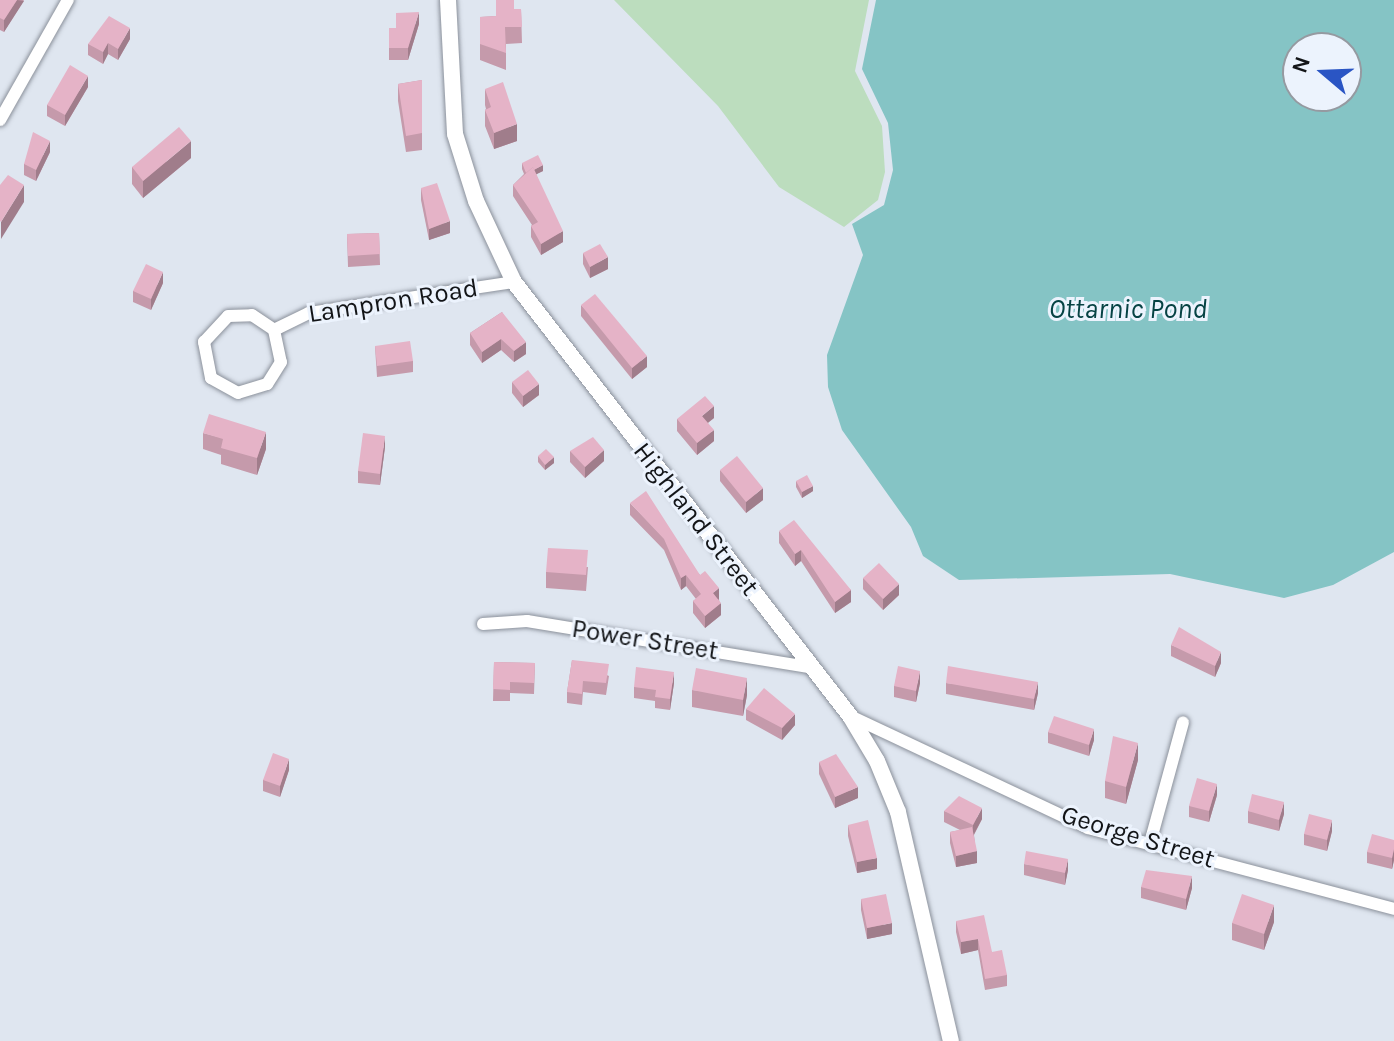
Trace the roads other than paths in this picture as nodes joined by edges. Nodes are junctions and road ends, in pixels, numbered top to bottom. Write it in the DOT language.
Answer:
graph roads {
  1 [pos="68,0"];
  2 [pos="448,0"];
  3 [pos="0,120"];
  4 [pos="514,282"];
  5 [pos="274,330"];
  6 [pos="483,624"];
  7 [pos="807,667"];
  8 [pos="850,716"];
  9 [pos="1183,722"];
  10 [pos="1150,843"];
  11 [pos="1394,909"];
  12 [pos="951,1041"];
  1 -- 3 [label="street"];
  2 -- 4 [label="street, Highland Street"];
  4 -- 5 [label="street, Lampron Road"];
  4 -- 7 [label="street, Highland Street"];
  5 -- 5 [label="street, Lampron Road"];
  6 -- 7 [label="street, Power Street"];
  7 -- 8 [label="street, Highland Street"];
  8 -- 10 [label="street, George Street"];
  8 -- 12 [label="street, Highland Street"];
  9 -- 10 [label="street"];
  10 -- 11 [label="street, George Street"];
}
